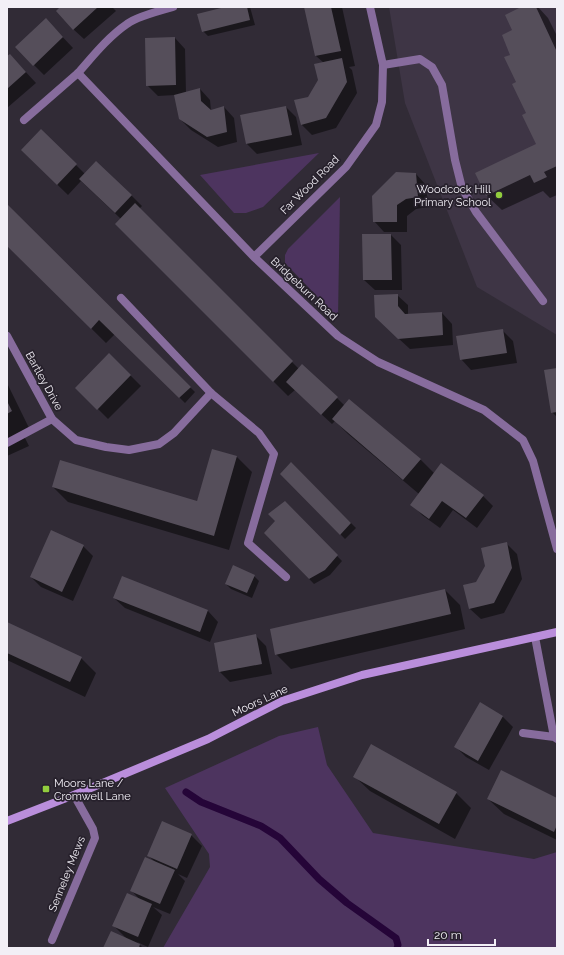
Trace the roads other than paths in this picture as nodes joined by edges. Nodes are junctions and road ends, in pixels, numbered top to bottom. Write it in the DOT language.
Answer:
graph roads {
  1 [pos="174,7"];
  2 [pos="370,7"];
  3 [pos="383,65"];
  4 [pos="78,73"];
  5 [pos="24,120"];
  6 [pos="254,257"];
  7 [pos="121,298"];
  8 [pos="543,301"];
  9 [pos="7,336"];
  10 [pos="211,393"];
  11 [pos="52,419"];
  12 [pos="7,443"];
  13 [pos="557,550"];
  14 [pos="286,577"];
  15 [pos="557,632"];
  16 [pos="535,637"];
  17 [pos="523,734"];
  18 [pos="555,738"];
  19 [pos="74,795"];
  20 [pos="7,821"];
  21 [pos="52,940"];
  1 -- 4 [label="street"];
  2 -- 3 [label="street, Far Wood Road"];
  3 -- 6 [label="street, Far Wood Road"];
  3 -- 8 [label="street"];
  4 -- 5 [label="street"];
  4 -- 6 [label="street, Bridgeburn Road"];
  6 -- 13 [label="street, Bridgeburn Road"];
  7 -- 10 [label="street"];
  9 -- 11 [label="street, Bartley Drive"];
  10 -- 11 [label="street, Bartley Drive"];
  10 -- 14 [label="street"];
  11 -- 12 [label="street"];
  15 -- 16 [label="street, Moors Lane"];
  16 -- 18 [label="street"];
  16 -- 19 [label="street, Moors Lane"];
  17 -- 18 [label="street"];
  19 -- 20 [label="street, Moors Lane"];
  19 -- 21 [label="street, Senneley Mews"];
}
